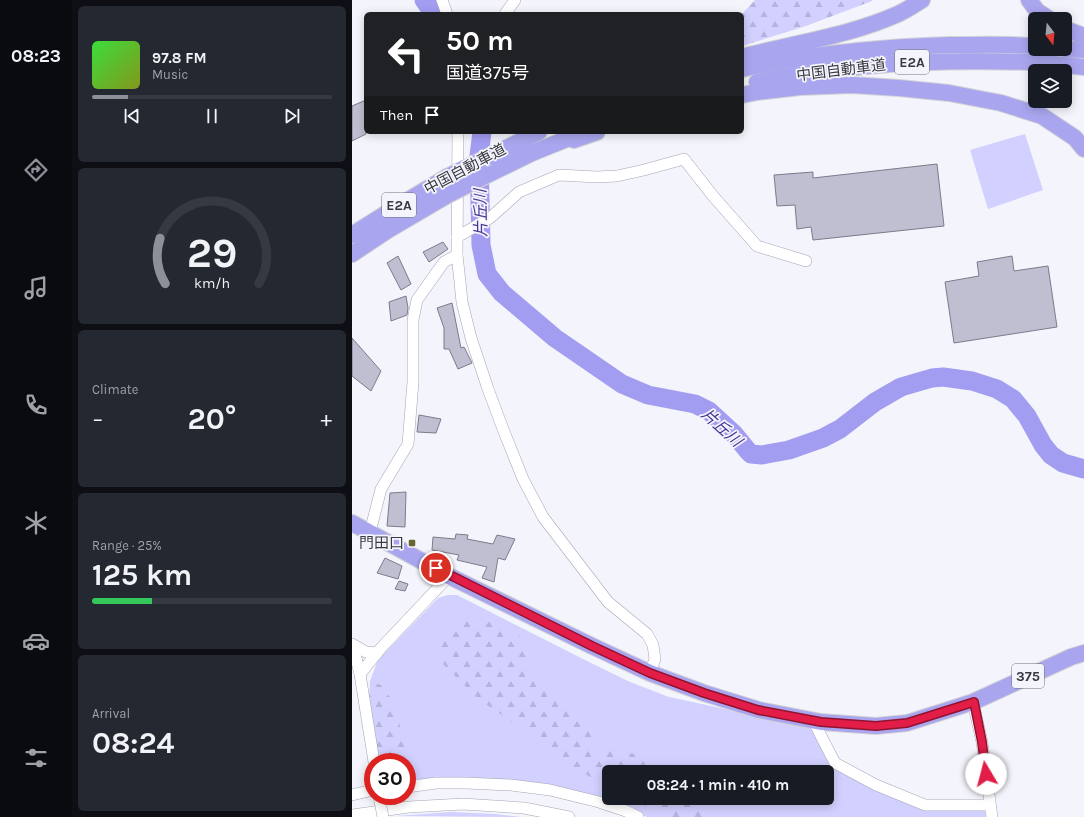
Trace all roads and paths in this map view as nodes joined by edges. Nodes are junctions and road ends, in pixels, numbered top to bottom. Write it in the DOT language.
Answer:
graph roads {
  1 [pos="442,0"];
  2 [pos="515,0"];
  3 [pos="922,0"];
  4 [pos="1030,0"];
  5 [pos="447,12"];
  6 [pos="506,12"];
  7 [pos="1038,12"];
  8 [pos="1072,32"];
  9 [pos="1084,36"];
  10 [pos="1028,46"];
  11 [pos="1072,49"];
  12 [pos="1084,50"];
  13 [pos="744,57"];
  14 [pos="1084,66"];
  15 [pos="744,69"];
  16 [pos="744,86"];
  17 [pos="744,95"];
  18 [pos="458,134"];
  19 [pos="535,134"];
  20 [pos="579,134"];
  21 [pos="592,134"];
  22 [pos="1084,149"];
  23 [pos="532,153"];
  24 [pos="352,235"];
  25 [pos="457,237"];
  26 [pos="352,254"];
  27 [pos="457,255"];
  28 [pos="806,261"];
  29 [pos="352,522"];
  30 [pos="370,532"];
  31 [pos="449,576"];
  32 [pos="352,646"];
  33 [pos="377,653"];
  34 [pos="1080,653"];
  35 [pos="650,673"];
  36 [pos="360,674"];
  37 [pos="974,702"];
  38 [pos="814,721"];
  39 [pos="373,753"];
  40 [pos="416,786"];
  41 [pos="364,792"];
  42 [pos="352,795"];
  43 [pos="381,805"];
  44 [pos="990,805"];
  45 [pos="352,815"];
  46 [pos="383,817"];
  47 [pos="569,817"];
  48 [pos="638,817"];
  49 [pos="992,817"];
  1 -- 5 [label="street"];
  2 -- 6 [label="street"];
  3 -- 13 [label="highway"];
  4 -- 7 [label="highway"];
  8 -- 9 [label="highway"];
  10 -- 15 [label="highway, 中国自動車道 / E2A"];
  11 -- 12 [label="highway"];
  14 -- 16 [label="highway, 中国自動車道 / E2A"];
  17 -- 22 [label="highway"];
  18 -- 25 [label="street"];
  19 -- 24 [label="highway, 中国自動車道 / E2A, bridge"];
  20 -- 23 [label="highway, 中国自動車道 / E2A"];
  21 -- 23 [label="highway"];
  23 -- 26 [label="highway, 中国自動車道 / E2A, bridge"];
  25 -- 27 [label="street"];
  25 -- 28 [label="street"];
  27 -- 30 [label="street"];
  27 -- 35 [label="street"];
  29 -- 30 [label="highway, 375"];
  30 -- 31 [label="highway, 375"];
  31 -- 33 [label="street"];
  31 -- 35 [label="highway, 375"];
  32 -- 33 [label="street"];
  32 -- 36 [label="street"];
  33 -- 36 [label="street"];
  34 -- 37 [label="highway, 375"];
  35 -- 38 [label="highway, 375"];
  36 -- 39 [label="street"];
  37 -- 38 [label="highway, 375"];
  37 -- 44 [label="street"];
  38 -- 44 [label="street"];
  40 -- 48 [label="street"];
  41 -- 42 [label="street"];
  43 -- 46 [label="street, bridge"];
  44 -- 49 [label="street"];
  45 -- 47 [label="street"];
}
